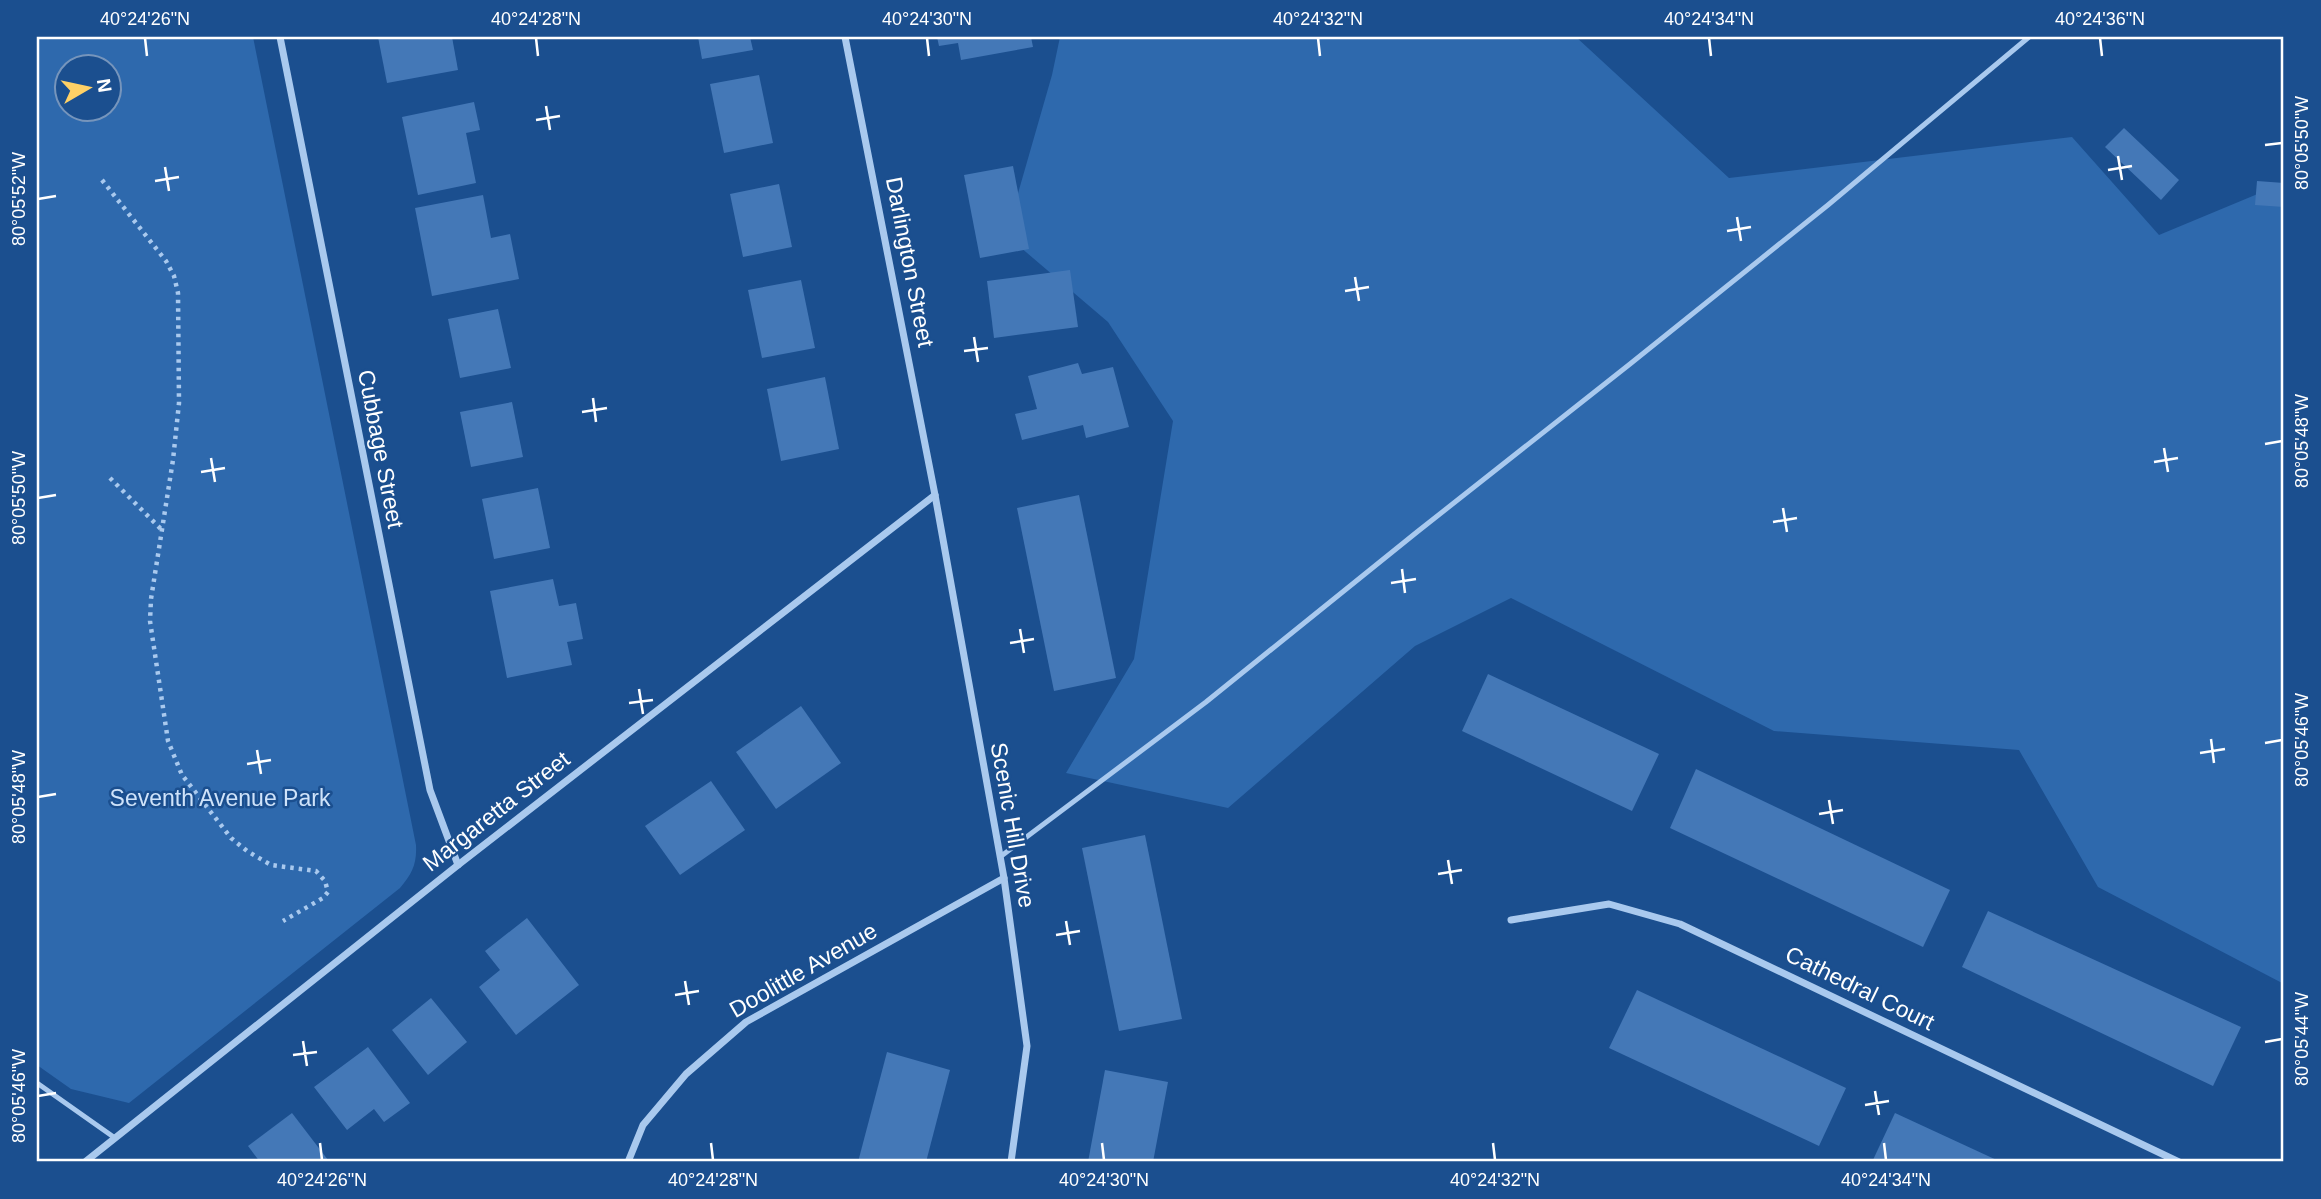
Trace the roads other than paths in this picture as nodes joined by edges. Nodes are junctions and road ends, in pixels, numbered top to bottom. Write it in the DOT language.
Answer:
graph roads {
  1 [pos="280,37"];
  2 [pos="845,37"];
  3 [pos="2029,37"];
  4 [pos="935,495"];
  5 [pos="1000,858"];
  6 [pos="458,865"];
  7 [pos="1004,878"];
  8 [pos="1511,920"];
  9 [pos="37,1083"];
  10 [pos="115,1138"];
  11 [pos="85,1162"];
  12 [pos="628,1162"];
  13 [pos="1011,1162"];
  14 [pos="2179,1162"];
  1 -- 6 [label="street, Cubbage Street"];
  2 -- 4 [label="street, Darlington Street"];
  3 -- 5 [label="lane"];
  4 -- 5 [label="street, Scenic Hill Drive"];
  4 -- 6 [label="street, Margaretta Street"];
  5 -- 7 [label="street, Scenic Hill Drive"];
  6 -- 10 [label="street, Margaretta Street"];
  7 -- 12 [label="street, Doolittle Avenue"];
  7 -- 13 [label="street, Scenic Hill Drive"];
  8 -- 14 [label="street, Cathedral Court"];
  9 -- 10 [label="lane"];
  10 -- 11 [label="street, Margaretta Street"];
}
